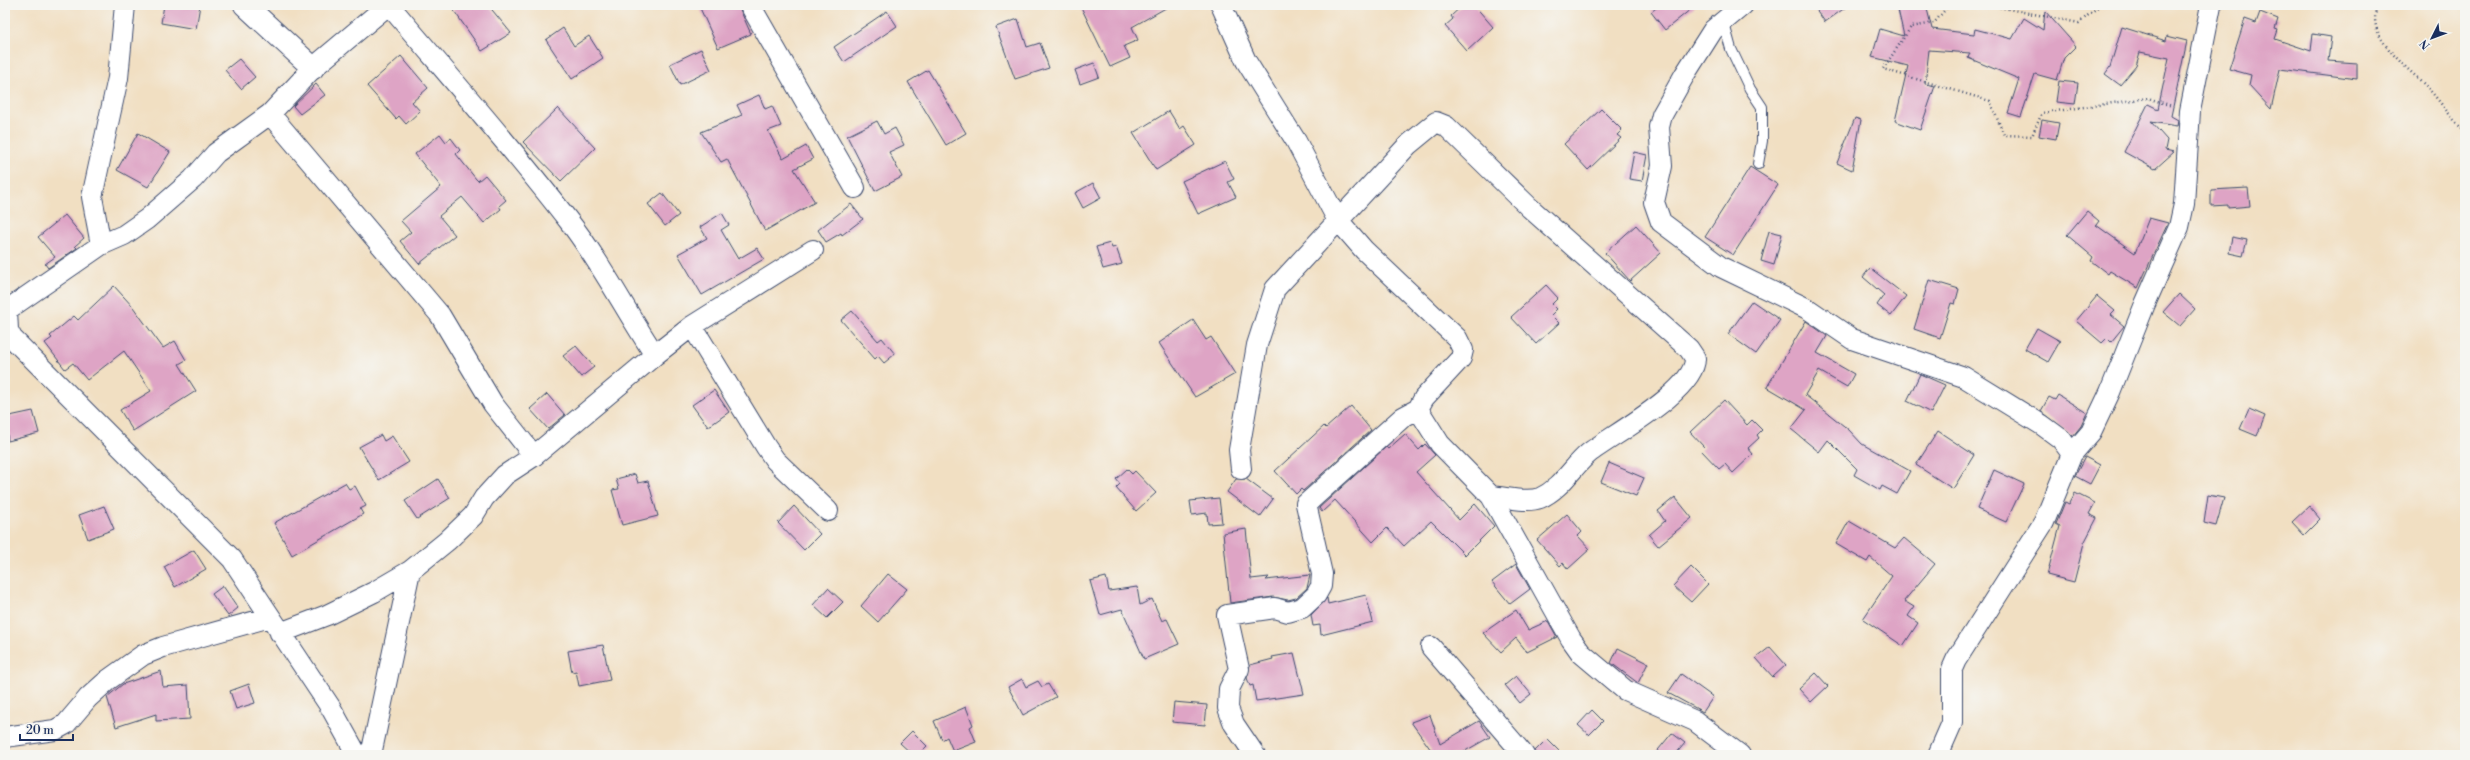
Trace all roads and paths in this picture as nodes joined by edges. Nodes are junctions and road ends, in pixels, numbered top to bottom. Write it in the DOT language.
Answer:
graph roads {
  1 [pos="125,5"];
  2 [pos="245,5"];
  3 [pos="388,5"];
  4 [pos="750,5"];
  5 [pos="1221,5"];
  6 [pos="1743,5"];
  7 [pos="1949,5"];
  8 [pos="1988,5"];
  9 [pos="2100,5"];
  10 [pos="2210,5"];
  11 [pos="2380,5"];
  12 [pos="1723,20"];
  13 [pos="313,68"];
  14 [pos="2190,111"];
  15 [pos="270,114"];
  16 [pos="2465,132"];
  17 [pos="1758,164"];
  18 [pos="855,188"];
  19 [pos="1337,220"];
  20 [pos="101,245"];
  21 [pos="814,250"];
  22 [pos="692,326"];
  23 [pos="9,337"];
  24 [pos="655,355"];
  25 [pos="1418,409"];
  26 [pos="2072,454"];
  27 [pos="534,456"];
  28 [pos="1241,469"];
  29 [pos="1492,496"];
  30 [pos="828,511"];
  31 [pos="410,571"];
  32 [pos="275,625"];
  33 [pos="1431,647"];
  34 [pos="5,737"];
  35 [pos="358,755"];
  36 [pos="371,755"];
  37 [pos="1255,755"];
  38 [pos="1524,755"];
  39 [pos="1740,755"];
  40 [pos="1938,755"];
  1 -- 20 [label="street"];
  2 -- 13 [label="street"];
  3 -- 13 [label="street"];
  3 -- 24 [label="street"];
  4 -- 18 [label="street"];
  5 -- 19 [label="street"];
  6 -- 12 [label="street"];
  7 -- 14 [label="path"];
  8 -- 9 [label="path"];
  10 -- 14 [label="street"];
  11 -- 16 [label="path"];
  12 -- 17 [label="lane"];
  12 -- 26 [label="street"];
  13 -- 15 [label="street"];
  14 -- 26 [label="street"];
  15 -- 20 [label="street"];
  15 -- 27 [label="street"];
  19 -- 25 [label="street"];
  19 -- 28 [label="street"];
  19 -- 29 [label="street"];
  20 -- 23 [label="street"];
  21 -- 22 [label="street"];
  22 -- 24 [label="street"];
  22 -- 30 [label="street"];
  23 -- 32 [label="street"];
  24 -- 27 [label="street"];
  25 -- 29 [label="street"];
  25 -- 37 [label="street"];
  26 -- 40 [label="street"];
  27 -- 31 [label="street"];
  29 -- 39 [label="street"];
  31 -- 32 [label="street"];
  31 -- 36 [label="street"];
  32 -- 34 [label="street"];
  32 -- 35 [label="street"];
  33 -- 38 [label="street"];
}
